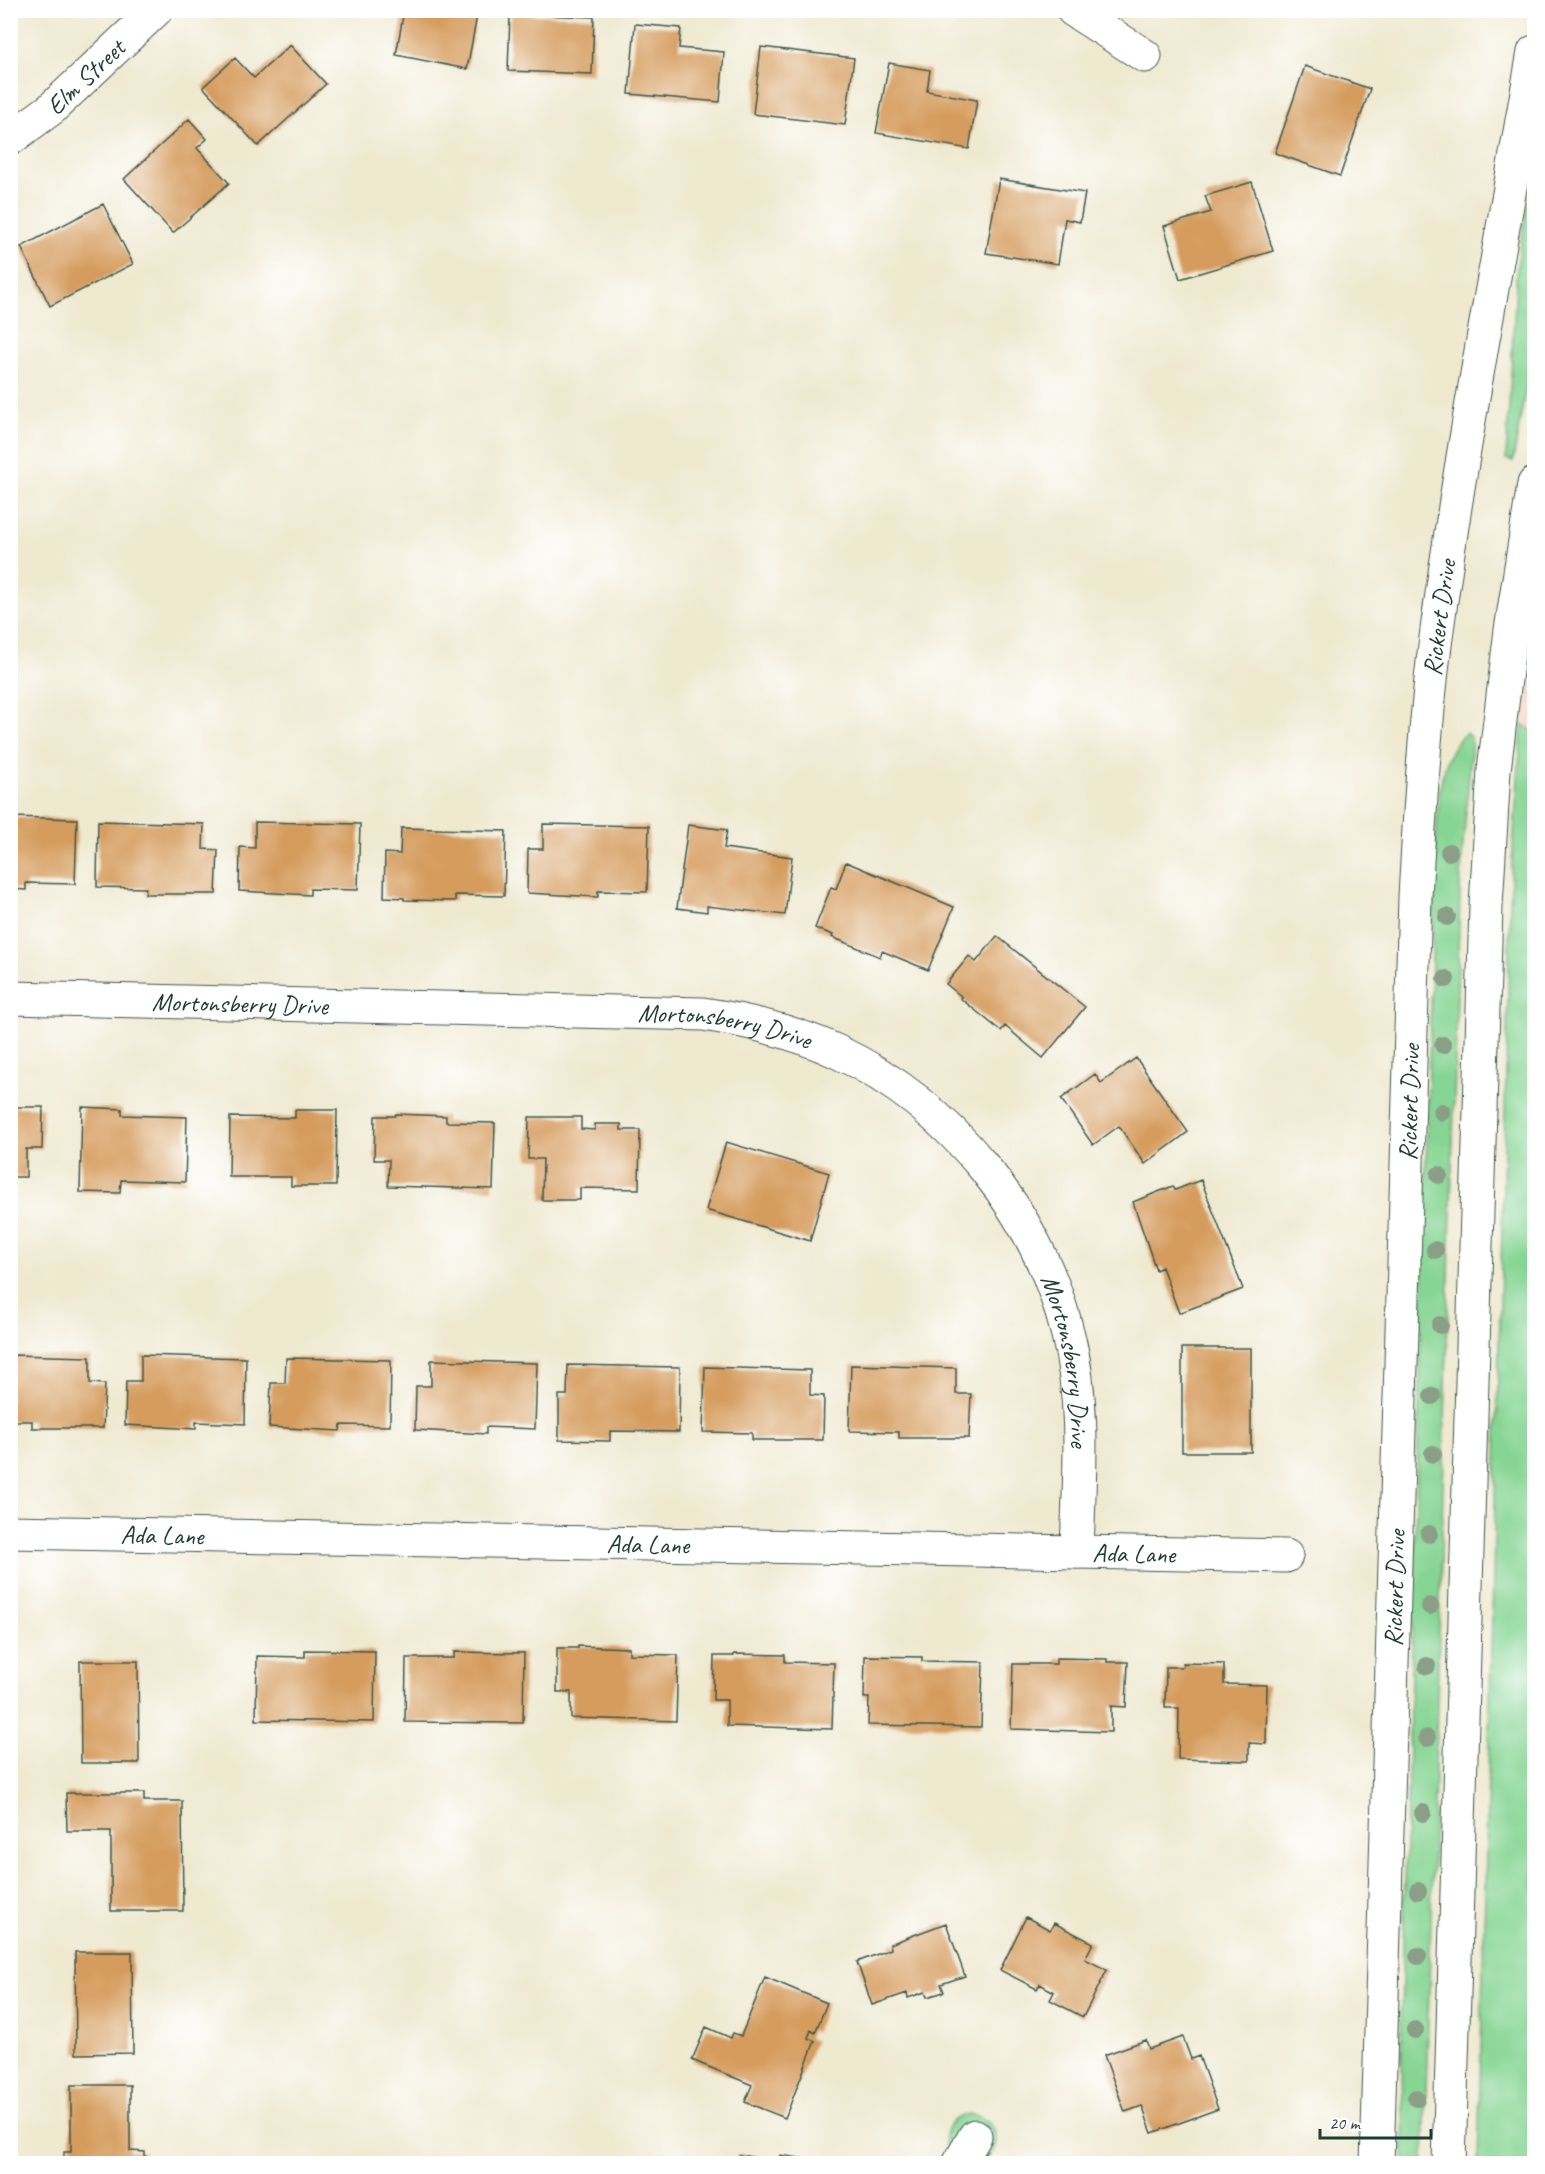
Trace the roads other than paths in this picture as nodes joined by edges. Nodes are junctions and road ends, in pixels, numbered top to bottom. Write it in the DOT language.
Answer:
graph roads {
  1 [pos="156,10"];
  2 [pos="1073,10"];
  3 [pos="1534,52"];
  4 [pos="1145,56"];
  5 [pos="10,139"];
  6 [pos="1534,484"];
  7 [pos="10,998"];
  8 [pos="10,1532"];
  9 [pos="1077,1552"];
  10 [pos="1286,1557"];
  11 [pos="1377,2163"];
  12 [pos="1449,2163"];
  1 -- 5 [label="street, Elm Street"];
  2 -- 4 [label="street"];
  3 -- 11 [label="street, Rickert Drive"];
  6 -- 12 [label="street"];
  7 -- 9 [label="street, Mortonsberry Drive"];
  8 -- 9 [label="street, Ada Lane"];
  9 -- 10 [label="street, Ada Lane"];
}
